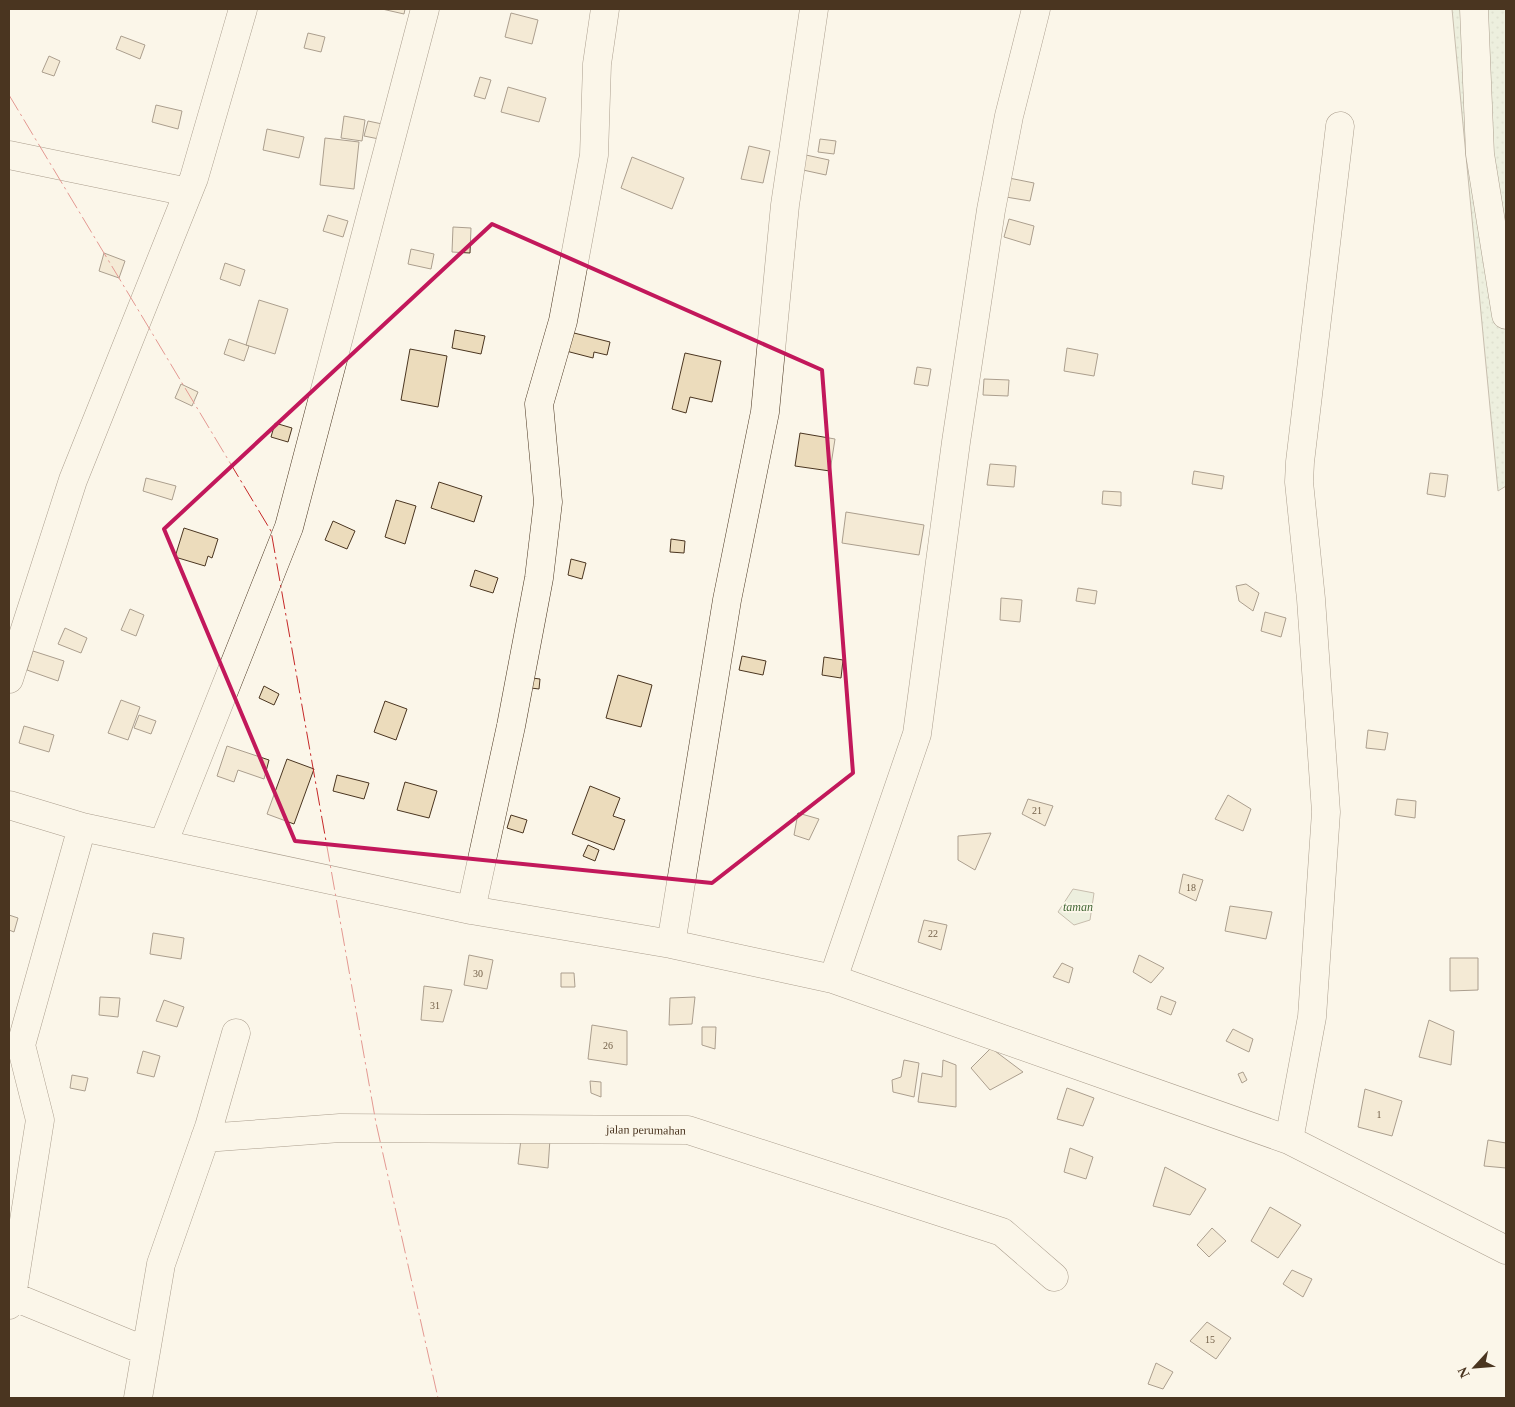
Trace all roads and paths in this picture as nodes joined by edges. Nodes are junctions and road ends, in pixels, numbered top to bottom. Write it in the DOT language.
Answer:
graph roads {
  1 [pos="243,9"];
  2 [pos="425,9"];
  3 [pos="605,9"];
  4 [pos="814,9"];
  5 [pos="1036,9"];
  6 [pos="1474,9"];
  7 [pos="1340,126"];
  8 [pos="9,155"];
  9 [pos="188,192"];
  10 [pos="1506,315"];
  11 [pos="9,679"];
  12 [pos="9,805"];
  13 [pos="82,827"];
  14 [pos="163,844"];
  15 [pos="471,910"];
  16 [pos="671,944"];
  17 [pos="833,979"];
  18 [pos="236,1033"];
  19 [pos="205,1138"];
  20 [pos="1289,1140"];
  21 [pos="1506,1250"];
  22 [pos="1054,1277"];
  23 [pos="10,1300"];
  24 [pos="146,1351"];
  25 [pos="138,1398"];
  1 -- 9 [label="street"];
  2 -- 14 [label="street"];
  3 -- 15 [label="street"];
  4 -- 16 [label="street"];
  5 -- 17 [label="street"];
  6 -- 10 [label="street"];
  7 -- 20 [label="street"];
  8 -- 9 [label="street"];
  9 -- 11 [label="street"];
  12 -- 13 [label="street"];
  13 -- 14 [label="street"];
  13 -- 23 [label="street"];
  14 -- 15 [label="street"];
  15 -- 16 [label="street"];
  16 -- 17 [label="street"];
  17 -- 20 [label="street"];
  18 -- 19 [label="street"];
  19 -- 22 [label="street, jalan perumahan"];
  19 -- 24 [label="street"];
  20 -- 21 [label="street"];
  23 -- 24 [label="street"];
  24 -- 25 [label="street"];
}
